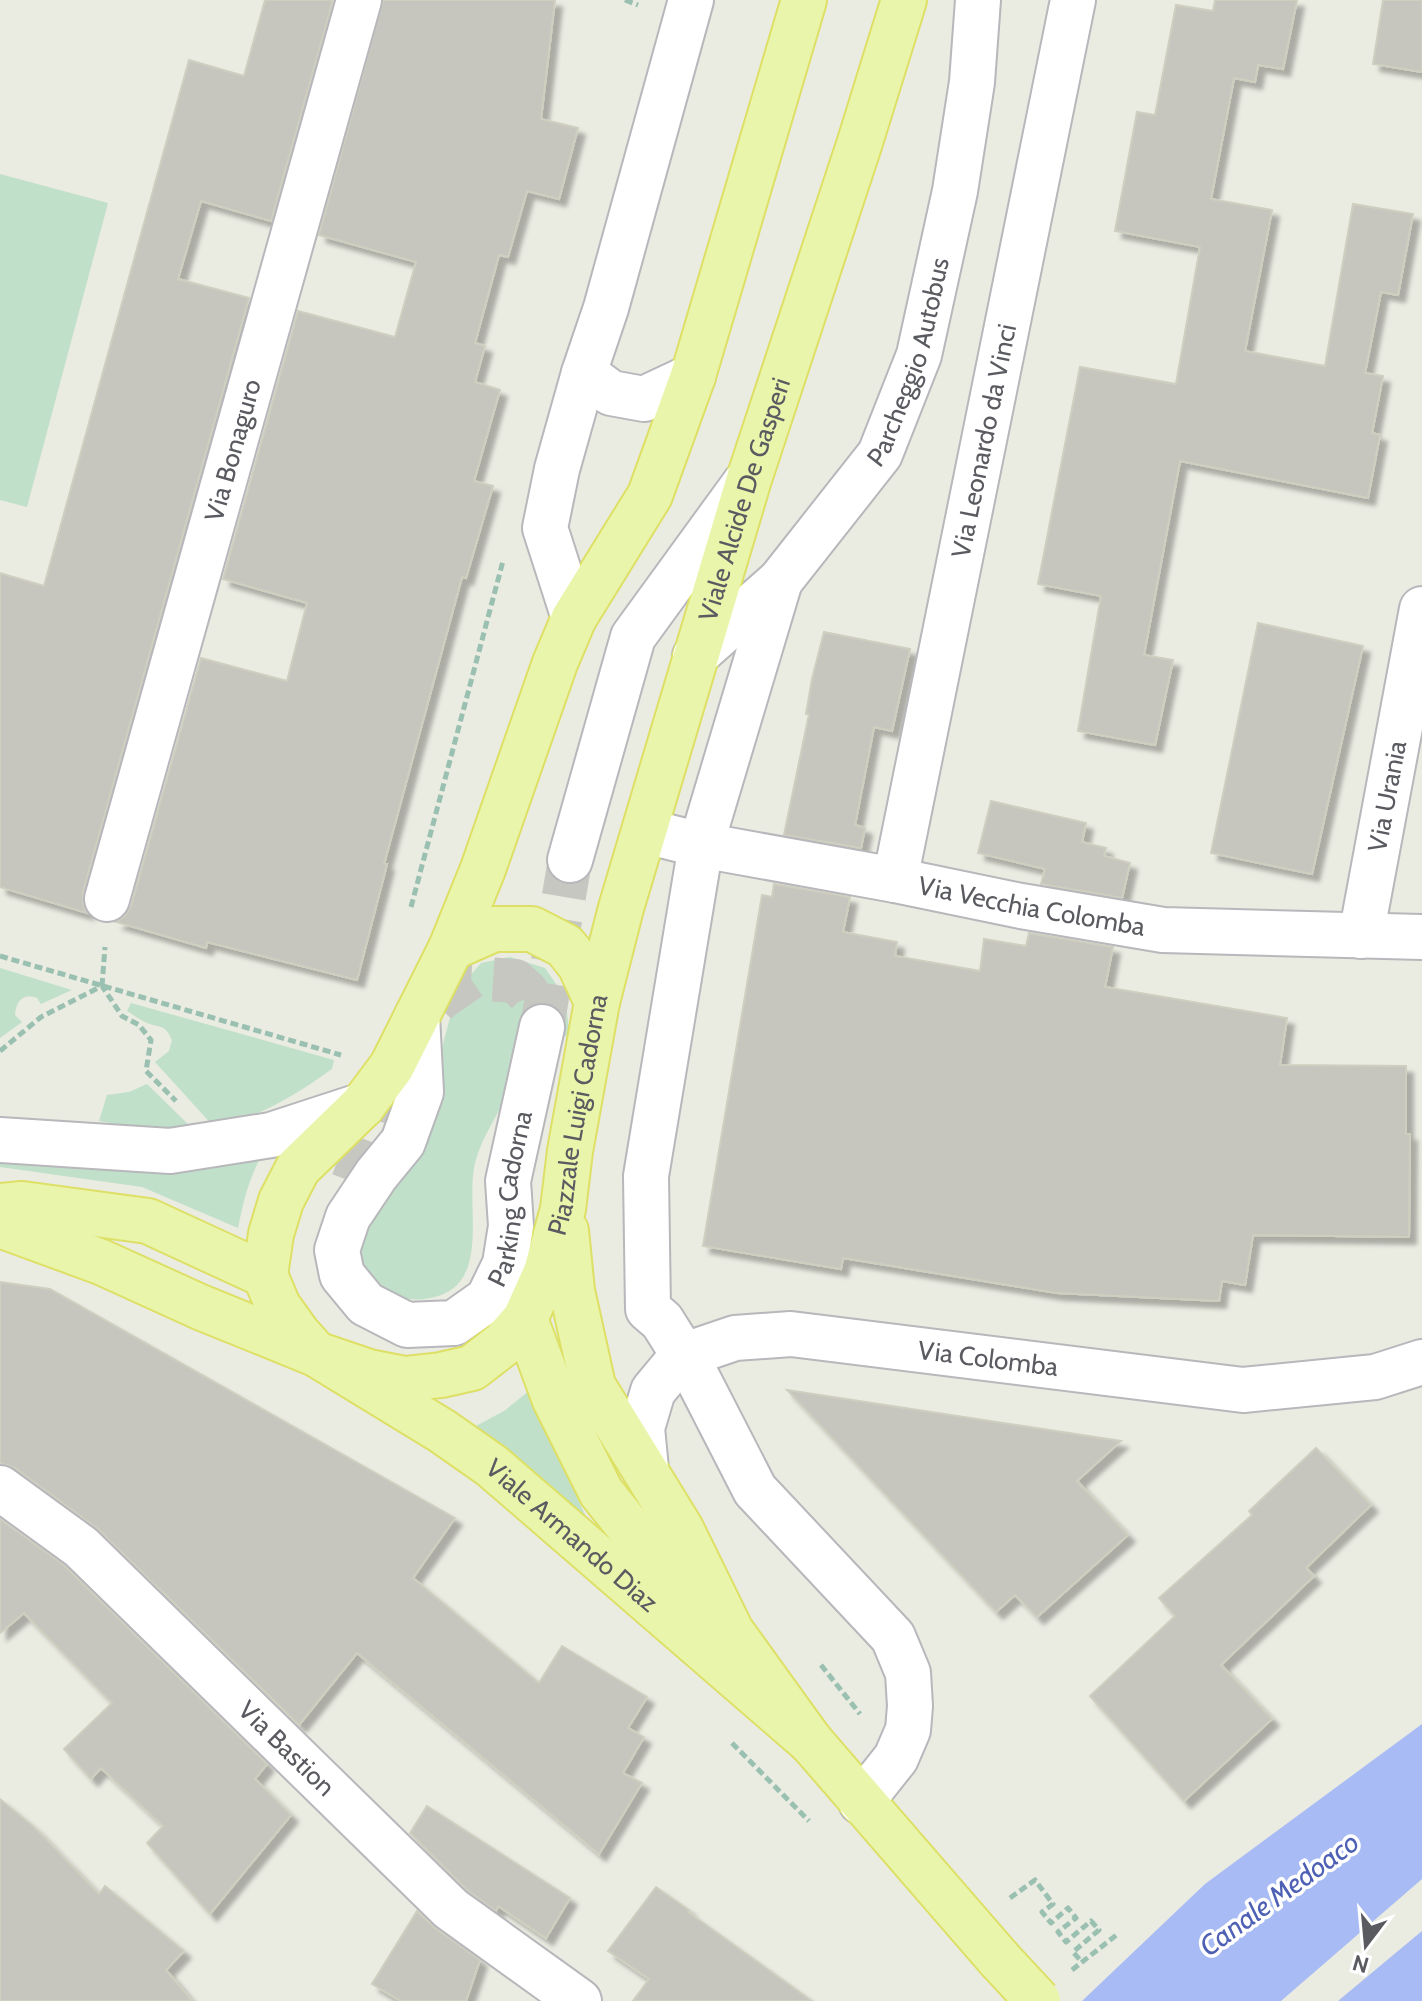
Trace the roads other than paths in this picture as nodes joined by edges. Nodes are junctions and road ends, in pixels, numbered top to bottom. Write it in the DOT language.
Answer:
graph roads {
  1 [pos="359,0"];
  2 [pos="691,0"];
  3 [pos="804,0"];
  4 [pos="904,0"];
  5 [pos="978,0"];
  6 [pos="1073,0"];
  7 [pos="584,373"];
  8 [pos="693,376"];
  9 [pos="749,479"];
  10 [pos="780,581"];
  11 [pos="1422,609"];
  12 [pos="574,618"];
  13 [pos="695,656"];
  14 [pos="645,831"];
  15 [pos="701,845"];
  16 [pos="570,860"];
  17 [pos="895,880"];
  18 [pos="107,899"];
  19 [pos="1361,936"];
  20 [pos="1422,937"];
  21 [pos="451,948"];
  22 [pos="597,1002"];
  23 [pos="417,1016"];
  24 [pos="542,1027"];
  25 [pos="363,1105"];
  26 [pos="0,1140"];
  27 [pos="0,1206"];
  28 [pos="563,1209"];
  29 [pos="0,1225"];
  30 [pos="265,1275"];
  31 [pos="525,1319"];
  32 [pos="316,1354"];
  33 [pos="682,1356"];
  34 [pos="1422,1362"];
  35 [pos="646,1469"];
  36 [pos="0,1488"];
  37 [pos="731,1631"];
  38 [pos="811,1742"];
  39 [pos="861,1802"];
  40 [pos="579,2001"];
  41 [pos="1038,2001"];
  1 -- 18 [label="street, Via Bonaguro"];
  2 -- 7 [label="street"];
  3 -- 8 [label="main road"];
  4 -- 9 [label="main road, Viale Alcide De Gasperi"];
  5 -- 10 [label="street, Parcheggio Autobus"];
  6 -- 17 [label="street, Via Leonardo da Vinci"];
  7 -- 8 [label="street"];
  7 -- 12 [label="street"];
  8 -- 12 [label="main road"];
  9 -- 13 [label="main road, Viale Alcide De Gasperi"];
  9 -- 16 [label="street"];
  10 -- 13 [label="street, Parcheggio Autobus"];
  10 -- 15 [label="street"];
  11 -- 19 [label="street, Via Urania"];
  12 -- 21 [label="main road"];
  13 -- 14 [label="main road, Viale Alcide De Gasperi"];
  14 -- 15 [label="street, Via Vecchia Colomba"];
  14 -- 22 [label="main road, Viale Alcide De Gasperi"];
  15 -- 17 [label="street, Via Vecchia Colomba"];
  15 -- 33 [label="street"];
  17 -- 19 [label="street, Via Vecchia Colomba"];
  19 -- 20 [label="street, Via Vecchia Colomba"];
  21 -- 22 [label="main road, Piazzale Luigi Cadorna"];
  21 -- 23 [label="main road"];
  22 -- 28 [label="main road, Piazzale Luigi Cadorna"];
  23 -- 24 [label="street, Parking Cadorna"];
  23 -- 25 [label="main road"];
  25 -- 26 [label="street"];
  25 -- 30 [label="main road"];
  27 -- 30 [label="main road"];
  28 -- 31 [label="main road, Piazzale Luigi Cadorna"];
  28 -- 35 [label="main road, Viale Armando Diaz"];
  29 -- 32 [label="main road, Piazzale Luigi Cadorna"];
  30 -- 32 [label="main road"];
  31 -- 32 [label="main road, Piazzale Luigi Cadorna"];
  31 -- 37 [label="main road, Viale Armando Diaz"];
  32 -- 38 [label="main road, Viale Armando Diaz"];
  33 -- 34 [label="street, Via Colomba"];
  33 -- 35 [label="street"];
  33 -- 39 [label="street"];
  35 -- 37 [label="main road, Viale Armando Diaz"];
  36 -- 40 [label="street, Via Bastion"];
  37 -- 38 [label="main road, Viale Armando Diaz"];
  38 -- 39 [label="main road, Viale Armando Diaz"];
  39 -- 41 [label="main road, Viale Armando Diaz, bridge"];
}
